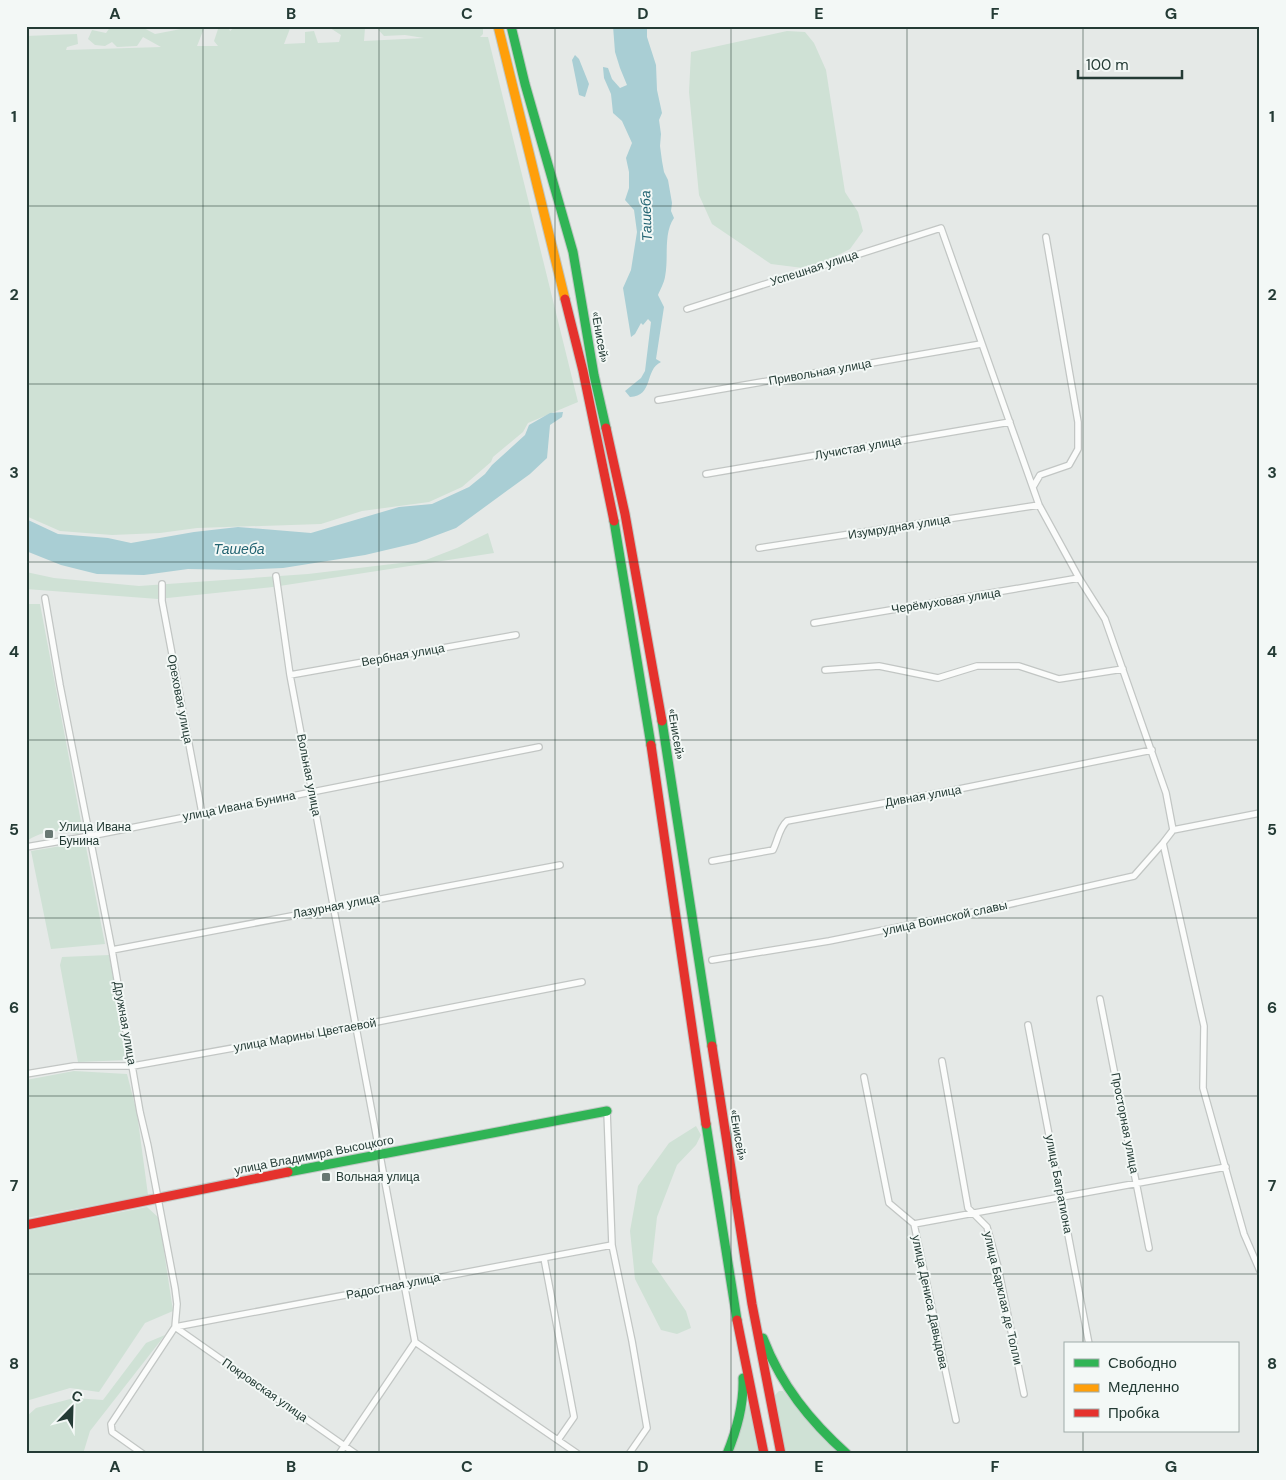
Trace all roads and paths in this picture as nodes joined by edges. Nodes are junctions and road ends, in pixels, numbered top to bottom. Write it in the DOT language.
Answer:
graph roads {
  1 [pos="498,26"];
  2 [pos="511,26"];
  3 [pos="1046,237"];
  4 [pos="687,310"];
  5 [pos="981,344"];
  6 [pos="658,400"];
  7 [pos="1010,422"];
  8 [pos="706,474"];
  9 [pos="1033,487"];
  10 [pos="1039,505"];
  11 [pos="759,548"];
  12 [pos="276,576"];
  13 [pos="1079,578"];
  14 [pos="162,584"];
  15 [pos="45,598"];
  16 [pos="814,623"];
  17 [pos="516,635"];
  18 [pos="1123,669"];
  19 [pos="825,670"];
  20 [pos="290,675"];
  21 [pos="539,747"];
  22 [pos="1152,750"];
  23 [pos="312,792"];
  24 [pos="1260,813"];
  25 [pos="202,814"];
  26 [pos="1173,830"];
  27 [pos="90,836"];
  28 [pos="1163,843"];
  29 [pos="26,846"];
  30 [pos="712,861"];
  31 [pos="560,864"];
  32 [pos="334,907"];
  33 [pos="112,950"];
  34 [pos="712,960"];
  35 [pos="582,982"];
  36 [pos="1100,999"];
  37 [pos="1028,1025"];
  38 [pos="356,1026"];
  39 [pos="942,1061"];
  40 [pos="133,1066"];
  41 [pos="26,1074"];
  42 [pos="864,1077"];
  43 [pos="607,1111"];
  44 [pos="381,1154"];
  45 [pos="1226,1167"];
  46 [pos="1136,1184"];
  47 [pos="1061,1198"];
  48 [pos="157,1200"];
  49 [pos="974,1214"];
  50 [pos="914,1224"];
  51 [pos="26,1225"];
  52 [pos="612,1245"];
  53 [pos="1149,1248"];
  54 [pos="544,1258"];
  55 [pos="1260,1271"];
  56 [pos="404,1284"];
  57 [pos="752,1304"];
  58 [pos="736,1316"];
  59 [pos="174,1327"];
  60 [pos="415,1342"];
  61 [pos="1089,1342"];
  62 [pos="1024,1394"];
  63 [pos="956,1420"];
  64 [pos="558,1440"];
  65 [pos="344,1446"];
  66 [pos="143,1454"];
  67 [pos="339,1454"];
  68 [pos="356,1454"];
  69 [pos="578,1454"];
  70 [pos="629,1454"];
  71 [pos="727,1454"];
  72 [pos="764,1454"];
  73 [pos="781,1454"];
  74 [pos="847,1454"];
  1 -- 58 [label="main road, «Енисей»"];
  2 -- 57 [label="main road, «Енисей»"];
  3 -- 9 [label="street"];
  4 -- 5 [label="street, Успешная улица"];
  5 -- 6 [label="street, Привольная улица"];
  5 -- 7 [label="street"];
  7 -- 8 [label="street, Лучистая улица"];
  7 -- 9 [label="street"];
  9 -- 10 [label="street"];
  10 -- 11 [label="street, Изумрудная улица"];
  10 -- 13 [label="street"];
  12 -- 20 [label="street, Вольная улица"];
  13 -- 16 [label="street, Черёмуховая улица"];
  13 -- 18 [label="street"];
  14 -- 25 [label="street, Ореховая улица"];
  15 -- 27 [label="street, Дружная улица"];
  17 -- 20 [label="street, Вербная улица"];
  18 -- 19 [label="street"];
  18 -- 22 [label="street"];
  20 -- 23 [label="street, Вольная улица"];
  21 -- 23 [label="street, улица Ивана Бунина"];
  22 -- 26 [label="street"];
  22 -- 30 [label="street, Дивная улица"];
  23 -- 25 [label="street, улица Ивана Бунина"];
  23 -- 32 [label="street, Вольная улица"];
  24 -- 26 [label="street"];
  25 -- 27 [label="street, улица Ивана Бунина"];
  26 -- 28 [label="street, улица Воинской славы"];
  27 -- 29 [label="street, улица Ивана Бунина"];
  27 -- 33 [label="street, Дружная улица"];
  28 -- 34 [label="street, улица Воинской славы"];
  28 -- 45 [label="street"];
  31 -- 32 [label="street, Лазурная улица"];
  32 -- 33 [label="street, Лазурная улица"];
  32 -- 38 [label="street, Вольная улица"];
  33 -- 40 [label="street, Дружная улица"];
  35 -- 38 [label="street, улица Марины Цветаевой"];
  36 -- 46 [label="street, Просторная улица"];
  37 -- 47 [label="street, улица Багратиона"];
  38 -- 40 [label="street, улица Марины Цветаевой"];
  38 -- 44 [label="street, Вольная улица"];
  39 -- 49 [label="street, улица Барклая де Толли"];
  40 -- 41 [label="street, улица Марины Цветаевой"];
  40 -- 48 [label="street, Дружная улица"];
  42 -- 50 [label="street, улица Дениса Давыдова"];
  43 -- 44 [label="main road, улица Владимира Высоцкого"];
  43 -- 52 [label="street"];
  44 -- 48 [label="main road, улица Владимира Высоцкого"];
  44 -- 56 [label="street, Вольная улица"];
  45 -- 46 [label="street"];
  45 -- 55 [label="street"];
  46 -- 47 [label="street"];
  46 -- 53 [label="street, Просторная улица"];
  47 -- 49 [label="street"];
  47 -- 61 [label="street, улица Багратиона"];
  48 -- 51 [label="main road, улица Владимира Высоцкого"];
  48 -- 59 [label="street, Дружная улица"];
  49 -- 50 [label="street"];
  49 -- 62 [label="street, улица Барклая де Толли"];
  50 -- 63 [label="street, улица Дениса Давыдова"];
  52 -- 54 [label="street, Радостная улица"];
  52 -- 70 [label="street"];
  54 -- 56 [label="street, Радостная улица"];
  54 -- 64 [label="street"];
  56 -- 59 [label="street, Радостная улица"];
  56 -- 60 [label="street, Вольная улица"];
  57 -- 73 [label="main road, «Енисей»"];
  57 -- 74 [label="main road"];
  58 -- 71 [label="main road"];
  58 -- 72 [label="main road, «Енисей»"];
  59 -- 65 [label="street, Покровская улица"];
  59 -- 66 [label="street, Дружная улица"];
  60 -- 64 [label="street"];
  60 -- 65 [label="street"];
  64 -- 69 [label="street"];
  65 -- 67 [label="street"];
  65 -- 68 [label="street, Покровская улица"];
}
